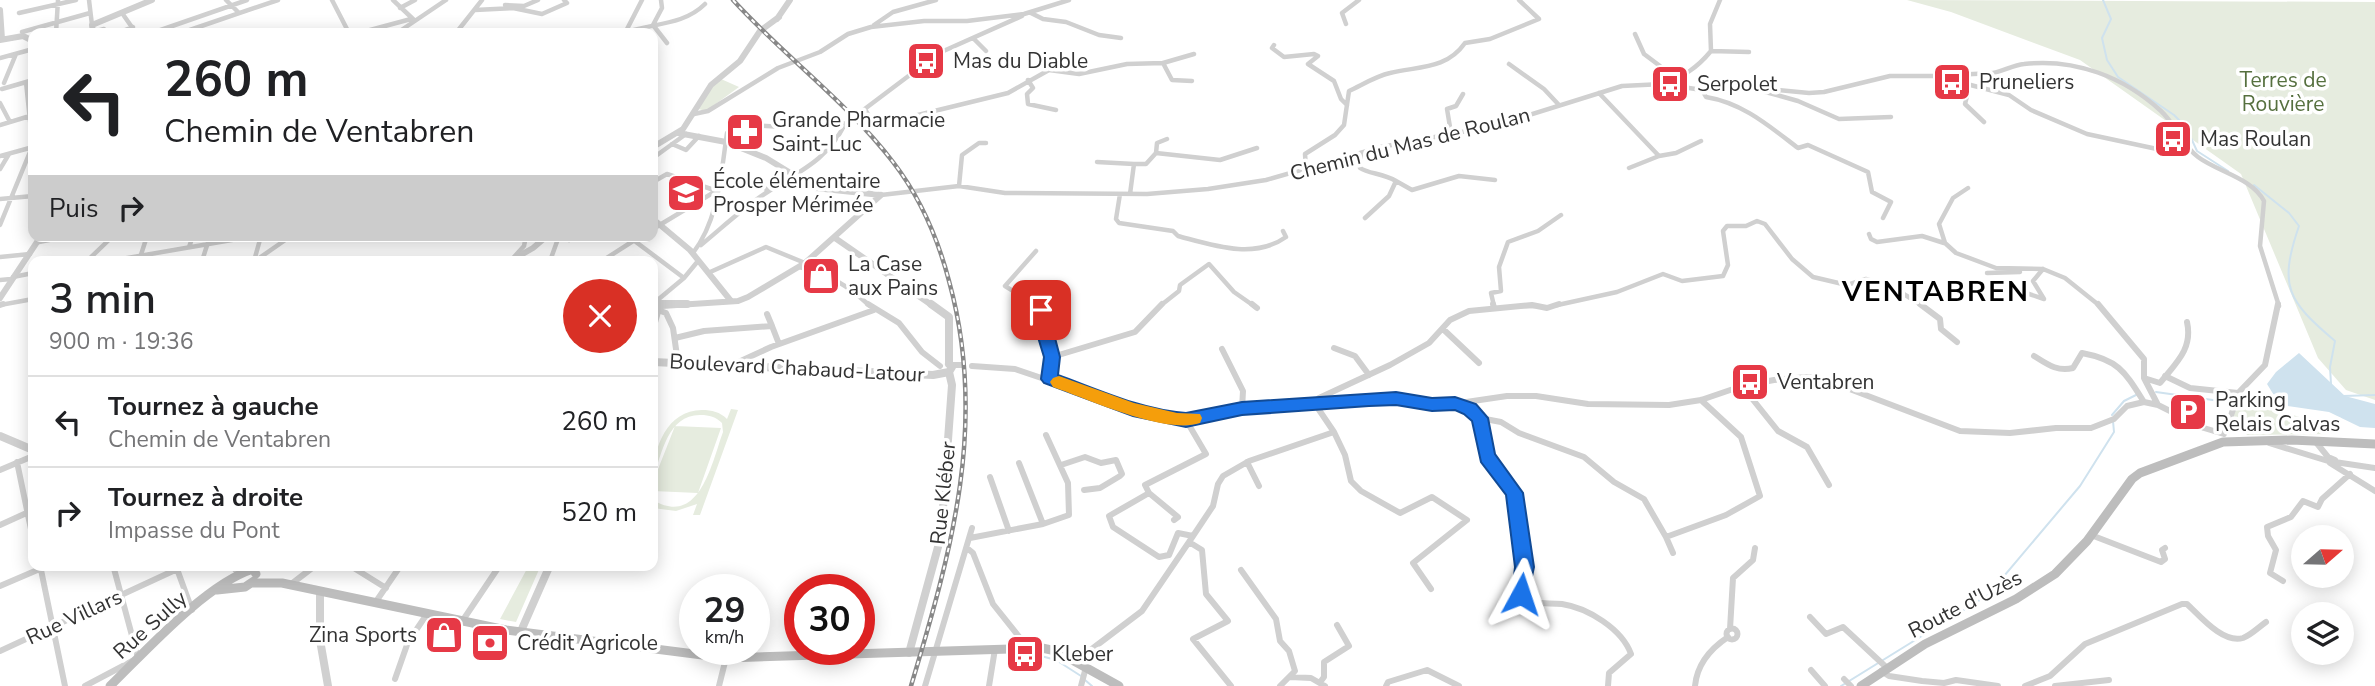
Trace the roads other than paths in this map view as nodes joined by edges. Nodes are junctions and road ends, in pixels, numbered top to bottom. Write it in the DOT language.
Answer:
graph roads {
  1 [pos="76,0"];
  2 [pos="90,0"];
  3 [pos="152,0"];
  4 [pos="226,0"];
  5 [pos="247,0"];
  6 [pos="278,0"];
  7 [pos="332,0"];
  8 [pos="393,0"];
  9 [pos="415,0"];
  10 [pos="446,0"];
  11 [pos="482,0"];
  12 [pos="538,0"];
  13 [pos="564,0"];
  14 [pos="642,0"];
  15 [pos="661,0"];
  16 [pos="790,0"];
  17 [pos="936,0"];
  18 [pos="1069,0"];
  19 [pos="1359,0"];
  20 [pos="1519,0"];
  21 [pos="1720,0"];
  22 [pos="58,2"];
  23 [pos="705,4"];
  24 [pos="230,6"];
  25 [pos="400,8"];
  26 [pos="476,9"];
  27 [pos="0,10"];
  28 [pos="122,12"];
  29 [pos="19,13"];
  30 [pos="90,13"];
  31 [pos="239,13"];
  32 [pos="1031,13"];
  33 [pos="1024,14"];
  34 [pos="413,19"];
  35 [pos="56,22"];
  36 [pos="1346,24"];
  37 [pos="653,25"];
  38 [pos="871,26"];
  39 [pos="133,27"];
  40 [pos="36,28"];
  41 [pos="56,28"];
  42 [pos="91,28"];
  43 [pos="94,28"];
  44 [pos="166,28"];
  45 [pos="196,28"];
  46 [pos="348,28"];
  47 [pos="378,28"];
  48 [pos="403,28"];
  49 [pos="460,28"];
  50 [pos="627,28"];
  51 [pos="642,28"];
  52 [pos="655,28"];
  53 [pos="28,30"];
  54 [pos="658,31"];
  55 [pos="22,32"];
  56 [pos="1635,34"];
  57 [pos="28,38"];
  58 [pos="973,38"];
  59 [pos="1121,38"];
  60 [pos="1,40"];
  61 [pos="667,43"];
  62 [pos="1274,45"];
  63 [pos="28,50"];
  64 [pos="986,51"];
  65 [pos="1711,51"];
  66 [pos="1749,52"];
  67 [pos="16,54"];
  68 [pos="1194,54"];
  69 [pos="0,58"];
  70 [pos="1163,63"];
  71 [pos="1509,64"];
  72 [pos="1028,80"];
  73 [pos="1192,81"];
  74 [pos="26,82"];
  75 [pos="1955,82"];
  76 [pos="1663,84"];
  77 [pos="2,88"];
  78 [pos="1756,88"];
  79 [pos="1702,90"];
  80 [pos="28,93"];
  81 [pos="1599,93"];
  82 [pos="1464,94"];
  83 [pos="0,103"];
  84 [pos="1559,105"];
  85 [pos="1347,106"];
  86 [pos="865,109"];
  87 [pos="1056,110"];
  88 [pos="859,113"];
  89 [pos="694,114"];
  90 [pos="28,116"];
  91 [pos="1891,117"];
  92 [pos="10,122"];
  93 [pos="1984,122"];
  94 [pos="845,124"];
  95 [pos="0,125"];
  96 [pos="678,133"];
  97 [pos="686,134"];
  98 [pos="1451,134"];
  99 [pos="699,136"];
  100 [pos="1167,138"];
  101 [pos="1701,141"];
  102 [pos="726,142"];
  103 [pos="986,143"];
  104 [pos="2185,143"];
  105 [pos="672,144"];
  106 [pos="658,145"];
  107 [pos="28,148"];
  108 [pos="1257,148"];
  109 [pos="10,153"];
  110 [pos="1156,153"];
  111 [pos="658,154"];
  112 [pos="1361,155"];
  113 [pos="0,156"];
  114 [pos="1659,156"];
  115 [pos="28,159"];
  116 [pos="1097,162"];
  117 [pos="1134,163"];
  118 [pos="1629,168"];
  119 [pos="0,169"];
  120 [pos="1306,169"];
  121 [pos="747,176"];
  122 [pos="796,177"];
  123 [pos="658,179"];
  124 [pos="1495,180"];
  125 [pos="1396,181"];
  126 [pos="959,186"];
  127 [pos="1968,188"];
  128 [pos="717,191"];
  129 [pos="769,191"];
  130 [pos="1120,194"];
  131 [pos="1130,194"];
  132 [pos="881,195"];
  133 [pos="28,197"];
  134 [pos="11,199"];
  135 [pos="0,200"];
  136 [pos="1561,215"];
  137 [pos="1,218"];
  138 [pos="1365,218"];
  139 [pos="1883,218"];
  140 [pos="658,223"];
  141 [pos="0,225"];
  142 [pos="661,225"];
  143 [pos="658,226"];
  144 [pos="1283,231"];
  145 [pos="1869,234"];
  146 [pos="835,238"];
  147 [pos="38,242"];
  148 [pos="108,242"];
  149 [pos="191,242"];
  150 [pos="219,242"];
  151 [pos="282,242"];
  152 [pos="525,242"];
  153 [pos="538,242"];
  154 [pos="632,242"];
  155 [pos="635,242"];
  156 [pos="1945,243"];
  157 [pos="207,244"];
  158 [pos="701,245"];
  159 [pos="189,247"];
  160 [pos="1036,251"];
  161 [pos="693,253"];
  162 [pos="30,254"];
  163 [pos="93,256"];
  164 [pos="149,256"];
  165 [pos="203,256"];
  166 [pos="261,256"];
  167 [pos="515,256"];
  168 [pos="517,256"];
  169 [pos="610,256"];
  170 [pos="654,256"];
  171 [pos="0,257"];
  172 [pos="28,257"];
  173 [pos="658,259"];
  174 [pos="698,261"];
  175 [pos="802,265"];
  176 [pos="2043,269"];
  177 [pos="2033,270"];
  178 [pos="708,273"];
  179 [pos="1987,273"];
  180 [pos="28,274"];
  181 [pos="12,278"];
  182 [pos="684,278"];
  183 [pos="0,280"];
  184 [pos="2020,291"];
  185 [pos="0,298"];
  186 [pos="28,300"];
  187 [pos="731,301"];
  188 [pos="0,305"];
  189 [pos="658,305"];
  190 [pos="658,306"];
  191 [pos="658,307"];
  192 [pos="1494,307"];
  193 [pos="1257,308"];
  194 [pos="874,310"];
  195 [pos="768,314"];
  196 [pos="2187,322"];
  197 [pos="772,326"];
  198 [pos="1443,329"];
  199 [pos="675,338"];
  200 [pos="1957,342"];
  201 [pos="779,344"];
  202 [pos="1334,348"];
  203 [pos="1222,349"];
  204 [pos="2034,356"];
  205 [pos="1052,357"];
  206 [pos="658,362"];
  207 [pos="678,363"];
  208 [pos="1479,363"];
  209 [pos="732,365"];
  210 [pos="963,365"];
  211 [pos="972,366"];
  212 [pos="946,368"];
  213 [pos="1369,375"];
  214 [pos="2165,376"];
  215 [pos="2144,378"];
  216 [pos="1049,379"];
  217 [pos="1742,386"];
  218 [pos="2238,393"];
  219 [pos="2140,397"];
  220 [pos="1701,400"];
  221 [pos="1315,404"];
  222 [pos="1455,404"];
  223 [pos="2158,405"];
  224 [pos="1242,409"];
  225 [pos="1480,418"];
  226 [pos="1186,420"];
  227 [pos="1334,432"];
  228 [pos="1046,435"];
  229 [pos="0,436"];
  230 [pos="2224,438"];
  231 [pos="2259,440"];
  232 [pos="2302,441"];
  233 [pos="2315,441"];
  234 [pos="2375,444"];
  235 [pos="28,448"];
  236 [pos="2321,450"];
  237 [pos="2306,454"];
  238 [pos="2315,457"];
  239 [pos="28,458"];
  240 [pos="2328,461"];
  241 [pos="17,462"];
  242 [pos="1247,462"];
  243 [pos="1019,463"];
  244 [pos="2341,463"];
  245 [pos="1061,465"];
  246 [pos="2375,468"];
  247 [pos="0,470"];
  248 [pos="2350,474"];
  249 [pos="990,477"];
  250 [pos="1829,485"];
  251 [pos="1259,486"];
  252 [pos="1084,489"];
  253 [pos="2375,491"];
  254 [pos="1149,493"];
  255 [pos="28,504"];
  256 [pos="28,513"];
  257 [pos="1174,520"];
  258 [pos="1043,524"];
  259 [pos="0,525"];
  260 [pos="972,528"];
  261 [pos="1009,531"];
  262 [pos="2091,535"];
  263 [pos="1666,537"];
  264 [pos="970,538"];
  265 [pos="1191,539"];
  266 [pos="967,548"];
  267 [pos="1755,548"];
  268 [pos="2165,548"];
  269 [pos="1673,553"];
  270 [pos="1241,570"];
  271 [pos="32,571"];
  272 [pos="41,571"];
  273 [pos="115,571"];
  274 [pos="173,571"];
  275 [pos="178,571"];
  276 [pos="307,571"];
  277 [pos="359,571"];
  278 [pos="397,571"];
  279 [pos="496,571"];
  280 [pos="547,571"];
  281 [pos="243,574"];
  282 [pos="2283,581"];
  283 [pos="286,584"];
  284 [pos="0,586"];
  285 [pos="386,588"];
  286 [pos="1431,589"];
  287 [pos="320,591"];
  288 [pos="121,595"];
  289 [pos="375,603"];
  290 [pos="192,610"];
  291 [pos="427,614"];
  292 [pos="1810,617"];
  293 [pos="462,621"];
  294 [pos="2266,622"];
  295 [pos="1337,625"];
  296 [pos="53,626"];
  297 [pos="521,631"];
  298 [pos="1028,648"];
  299 [pos="995,649"];
  300 [pos="0,651"];
  301 [pos="679,652"];
  302 [pos="931,652"];
  303 [pos="909,653"];
  304 [pos="770,657"];
  305 [pos="138,658"];
  306 [pos="1076,661"];
  307 [pos="724,665"];
  308 [pos="1086,667"];
  309 [pos="1883,668"];
  310 [pos="1811,670"];
  311 [pos="1290,677"];
  312 [pos="395,679"];
  313 [pos="1844,679"];
  314 [pos="2109,680"];
  315 [pos="1323,684"];
  316 [pos="1981,685"];
  317 [pos="65,686"];
  318 [pos="85,686"];
  319 [pos="110,686"];
  320 [pos="328,686"];
  321 [pos="719,686"];
  322 [pos="925,686"];
  323 [pos="989,686"];
  324 [pos="1081,686"];
  325 [pos="1119,686"];
  326 [pos="1231,686"];
  327 [pos="1280,686"];
  328 [pos="1386,686"];
  329 [pos="1459,686"];
  330 [pos="1608,686"];
  331 [pos="1695,686"];
  332 [pos="1825,686"];
  333 [pos="1851,686"];
  334 [pos="1861,686"];
  335 [pos="1998,686"];
  336 [pos="2025,686"];
  337 [pos="2055,686"];
  1 -- 22 [label="street"];
  2 -- 30 [label="street"];
  3 -- 28 [label="street"];
  4 -- 24 [label="street"];
  5 -- 24 [label="street"];
  6 -- 31 [label="street"];
  7 -- 46 [label="street"];
  8 -- 25 [label="street"];
  9 -- 25 [label="street"];
  10 -- 34 [label="street"];
  11 -- 26 [label="street"];
  12 -- 26 [label="street"];
  13 -- 26 [label="street"];
  14 -- 50 [label="street"];
  15 -- 37 [label="street"];
  16 -- 89 [label="street"];
  17 -- 38 [label="street"];
  18 -- 32 [label="street"];
  19 -- 36 [label="street"];
  20 -- 85 [label="street"];
  21 -- 65 [label="street"];
  22 -- 29 [label="street"];
  22 -- 35 [label="street"];
  23 -- 37 [label="street"];
  24 -- 31 [label="street"];
  24 -- 44 [label="street"];
  25 -- 34 [label="street"];
  26 -- 49 [label="street"];
  27 -- 60 [label="street"];
  28 -- 39 [label="street"];
  28 -- 43 [label="street"];
  30 -- 35 [label="street"];
  30 -- 42 [label="street"];
  31 -- 45 [label="street"];
  32 -- 33 [label="street"];
  32 -- 59 [label="street"];
  33 -- 38 [label="street"];
  33 -- 58 [label="street"];
  34 -- 47 [label="street"];
  34 -- 48 [label="street"];
  35 -- 40 [label="street"];
  35 -- 41 [label="street"];
  37 -- 51 [label="street"];
  37 -- 52 [label="street"];
  38 -- 89 [label="street"];
  53 -- 55 [label="street"];
  54 -- 61 [label="street"];
  56 -- 76 [label="street"];
  57 -- 60 [label="street"];
  58 -- 64 [label="street"];
  58 -- 86 [label="street"];
  62 -- 85 [label="street"];
  63 -- 67 [label="street"];
  65 -- 66 [label="street"];
  65 -- 76 [label="street"];
  67 -- 69 [label="street"];
  67 -- 77 [label="street"];
  68 -- 70 [label="street"];
  70 -- 72 [label="street"];
  70 -- 73 [label="street"];
  71 -- 84 [label="street"];
  72 -- 86 [label="street"];
  72 -- 87 [label="street"];
  74 -- 77 [label="street"];
  74 -- 80 [label="street"];
  75 -- 78 [label="street, Chemin du Mas de Roulan"];
  75 -- 93 [label="street"];
  75 -- 104 [label="street, Chemin du Mas de Roulan"];
  75 -- 104 [label="street"];
  76 -- 79 [label="street, Chemin du Mas de Roulan"];
  76 -- 81 [label="street, Chemin du Mas de Roulan"];
  78 -- 79 [label="street, Chemin du Mas de Roulan"];
  78 -- 91 [label="street"];
  79 -- 139 [label="street"];
  81 -- 84 [label="street, Chemin du Mas de Roulan"];
  81 -- 114 [label="street"];
  82 -- 98 [label="street"];
  83 -- 92 [label="street"];
  84 -- 98 [label="street, Chemin du Mas de Roulan"];
  85 -- 120 [label="street"];
  86 -- 88 [label="street"];
  88 -- 94 [label="street, bridge"];
  89 -- 96 [label="street"];
  90 -- 92 [label="street"];
  92 -- 95 [label="street"];
  94 -- 102 [label="street"];
  94 -- 122 [label="street"];
  96 -- 97 [label="street"];
  96 -- 106 [label="street"];
  97 -- 99 [label="street"];
  97 -- 105 [label="street"];
  98 -- 112 [label="street, Chemin du Mas de Roulan"];
  99 -- 102 [label="street"];
  99 -- 105 [label="street"];
  100 -- 110 [label="street"];
  101 -- 114 [label="street"];
  102 -- 122 [label="street"];
  102 -- 128 [label="street"];
  103 -- 126 [label="street"];
  104 -- 218 [label="street"];
  105 -- 111 [label="street"];
  107 -- 109 [label="street"];
  108 -- 110 [label="street"];
  109 -- 113 [label="street"];
  109 -- 119 [label="street"];
  110 -- 117 [label="street"];
  112 -- 120 [label="street, Chemin du Mas de Roulan"];
  112 -- 125 [label="street"];
  114 -- 118 [label="street"];
  115 -- 134 [label="street"];
  116 -- 117 [label="street"];
  117 -- 131 [label="street"];
  120 -- 131 [label="street, Chemin du Mas de Roulan"];
  121 -- 129 [label="street"];
  122 -- 129 [label="street"];
  122 -- 132 [label="street"];
  123 -- 128 [label="street"];
  124 -- 125 [label="street"];
  125 -- 138 [label="street"];
  126 -- 130 [label="street, Chemin du Mas de Roulan"];
  126 -- 132 [label="street, Chemin du Mas de Roulan"];
  127 -- 156 [label="street"];
  128 -- 142 [label="street"];
  128 -- 158 [label="street"];
  129 -- 158 [label="street"];
  130 -- 131 [label="street, Chemin du Mas de Roulan"];
  130 -- 144 [label="street"];
  132 -- 146 [label="street"];
  133 -- 134 [label="street"];
  134 -- 135 [label="street"];
  134 -- 137 [label="street"];
  136 -- 192 [label="street"];
  137 -- 141 [label="street"];
  140 -- 142 [label="street"];
  142 -- 143 [label="street"];
  142 -- 161 [label="street"];
  145 -- 156 [label="street"];
  146 -- 175 [label="street"];
  146 -- 212 [label="street, Rue Kléber"];
  147 -- 162 [label="street"];
  148 -- 163 [label="street"];
  149 -- 159 [label="street"];
  150 -- 157 [label="street"];
  151 -- 166 [label="street"];
  152 -- 167 [label="street"];
  153 -- 168 [label="street"];
  154 -- 169 [label="street"];
  155 -- 170 [label="street"];
  156 -- 177 [label="street"];
  157 -- 159 [label="street"];
  157 -- 165 [label="street"];
  158 -- 161 [label="street"];
  159 -- 164 [label="street"];
  160 -- 205 [label="street"];
  161 -- 174 [label="street"];
  162 -- 171 [label="street"];
  172 -- 181 [label="street"];
  173 -- 182 [label="street"];
  174 -- 178 [label="street"];
  174 -- 182 [label="street"];
  175 -- 178 [label="street"];
  175 -- 187 [label="street"];
  175 -- 194 [label="street"];
  176 -- 177 [label="street"];
  176 -- 184 [label="street"];
  176 -- 215 [label="street"];
  177 -- 179 [label="street"];
  178 -- 187 [label="street"];
  180 -- 181 [label="street"];
  181 -- 183 [label="street"];
  181 -- 185 [label="street"];
  182 -- 189 [label="street"];
  186 -- 188 [label="street"];
  187 -- 190 [label="street"];
  191 -- 199 [label="street"];
  192 -- 198 [label="street"];
  192 -- 200 [label="street"];
  193 -- 205 [label="street"];
  194 -- 201 [label="street"];
  194 -- 212 [label="street"];
  195 -- 197 [label="street"];
  196 -- 214 [label="street"];
  197 -- 199 [label="street"];
  197 -- 201 [label="street"];
  198 -- 208 [label="street"];
  198 -- 213 [label="street"];
  199 -- 207 [label="street"];
  201 -- 209 [label="street"];
  202 -- 213 [label="street"];
  203 -- 224 [label="street"];
  204 -- 219 [label="street"];
  205 -- 216 [label="street"];
  206 -- 207 [label="street, Boulevard Chabaud-Latour"];
  207 -- 209 [label="street, Boulevard Chabaud-Latour"];
  209 -- 212 [label="street, Boulevard Chabaud-Latour"];
  210 -- 212 [label="street"];
  211 -- 216 [label="street"];
  212 -- 303 [label="street, Rue Kléber"];
  213 -- 221 [label="street"];
  214 -- 215 [label="street"];
  214 -- 218 [label="street"];
  215 -- 223 [label="street"];
  216 -- 226 [label="street"];
  217 -- 219 [label="street"];
  217 -- 220 [label="street"];
  217 -- 250 [label="street"];
  218 -- 230 [label="street"];
  219 -- 223 [label="street"];
  220 -- 222 [label="street"];
  220 -- 263 [label="street"];
  221 -- 222 [label="street"];
  221 -- 224 [label="street"];
  221 -- 227 [label="street"];
  222 -- 225 [label="street"];
  223 -- 230 [label="street"];
  224 -- 226 [label="street"];
  225 -- 263 [label="street"];
  225 -- 330 [label="street"];
  226 -- 254 [label="street"];
  227 -- 242 [label="street"];
  227 -- 286 [label="street"];
  228 -- 245 [label="street"];
  229 -- 235 [label="street"];
  230 -- 231 [label="main road, Route d'Uzès"];
  230 -- 262 [label="main road, Route d'Uzès"];
  231 -- 232 [label="main road, Route d'Uzès"];
  231 -- 237 [label="street"];
  232 -- 233 [label="main road, Route d'Uzès"];
  232 -- 237 [label="street"];
  233 -- 234 [label="main road, Route d'Uzès"];
  233 -- 236 [label="street"];
  236 -- 238 [label="street"];
  236 -- 244 [label="street"];
  237 -- 238 [label="street"];
  238 -- 240 [label="street"];
  239 -- 241 [label="street"];
  240 -- 244 [label="street"];
  240 -- 248 [label="street"];
  241 -- 247 [label="street"];
  241 -- 255 [label="street"];
  242 -- 251 [label="street"];
  242 -- 265 [label="street"];
  243 -- 258 [label="street"];
  244 -- 246 [label="street"];
  245 -- 252 [label="street"];
  245 -- 258 [label="street"];
  248 -- 253 [label="street"];
  248 -- 282 [label="street"];
  249 -- 261 [label="street"];
  254 -- 257 [label="street"];
  254 -- 265 [label="street"];
  256 -- 259 [label="street"];
  258 -- 261 [label="street"];
  260 -- 264 [label="street"];
  261 -- 264 [label="street"];
  262 -- 268 [label="street"];
  262 -- 309 [label="main road, Route d'Uzès"];
  263 -- 269 [label="street"];
  264 -- 266 [label="street"];
  265 -- 306 [label="street"];
  265 -- 326 [label="street"];
  266 -- 298 [label="street"];
  266 -- 302 [label="street"];
  267 -- 331 [label="street"];
  270 -- 311 [label="street"];
  271 -- 284 [label="street"];
  272 -- 296 [label="street"];
  273 -- 288 [label="street"];
  274 -- 288 [label="street, Rue Villars"];
  275 -- 290 [label="street"];
  276 -- 283 [label="street"];
  277 -- 285 [label="street"];
  278 -- 285 [label="street"];
  279 -- 293 [label="street"];
  280 -- 297 [label="street"];
  281 -- 283 [label="main road, Rue Sully"];
  281 -- 290 [label="main road, Rue Sully"];
  283 -- 287 [label="main road, Rue Sully"];
  285 -- 289 [label="street"];
  287 -- 289 [label="main road, Rue Sully"];
  287 -- 320 [label="street"];
  288 -- 296 [label="street, Rue Villars"];
  288 -- 305 [label="street"];
  289 -- 291 [label="main road, Rue Sully"];
  290 -- 305 [label="main road, Rue Sully"];
  291 -- 293 [label="main road, Rue Sully"];
  291 -- 312 [label="street"];
  292 -- 309 [label="street"];
  293 -- 297 [label="main road, Rue Sully"];
  294 -- 336 [label="street"];
  295 -- 315 [label="street"];
  296 -- 300 [label="street, Rue Villars"];
  296 -- 317 [label="street"];
  297 -- 301 [label="main road, Rue Sully"];
  298 -- 299 [label="main road"];
  298 -- 306 [label="main road"];
  299 -- 302 [label="main road"];
  299 -- 323 [label="street"];
  302 -- 303 [label="main road, Rue Sully"];
  302 -- 322 [label="street"];
  303 -- 304 [label="main road, Rue Sully"];
  305 -- 318 [label="street"];
  305 -- 319 [label="main road, Rue Sully"];
  306 -- 308 [label="main road"];
  307 -- 321 [label="street"];
  308 -- 324 [label="street"];
  308 -- 325 [label="main road"];
  309 -- 316 [label="street"];
  309 -- 334 [label="main road, Route d'Uzès"];
  310 -- 332 [label="street"];
  311 -- 315 [label="street"];
  311 -- 327 [label="street"];
  313 -- 333 [label="street"];
  314 -- 337 [label="street"];
  316 -- 335 [label="street"];
  328 -- 329 [label="street"];
}
